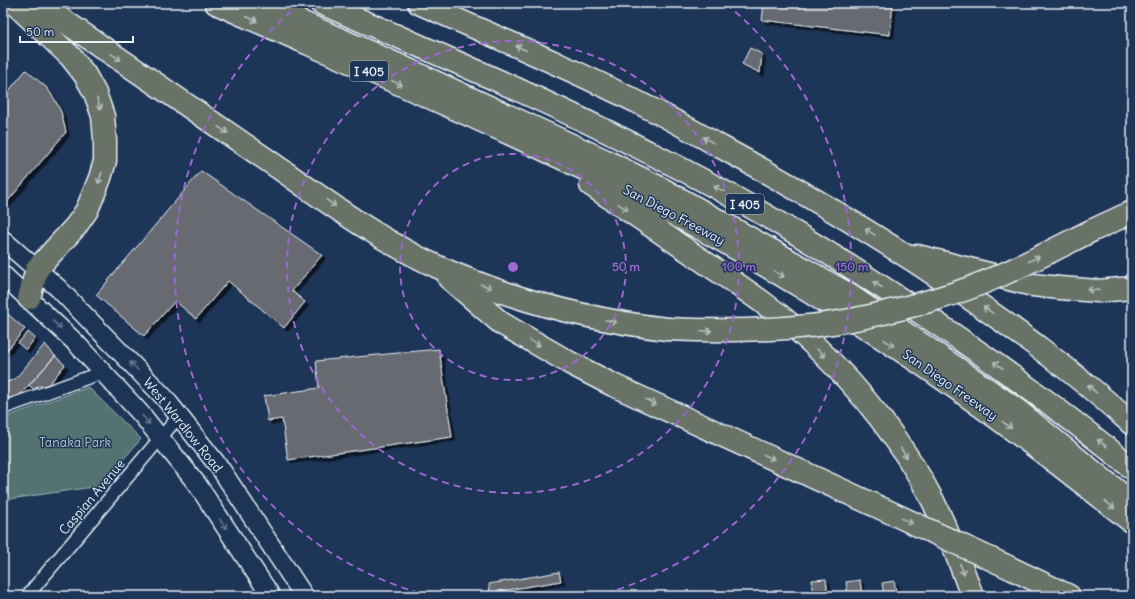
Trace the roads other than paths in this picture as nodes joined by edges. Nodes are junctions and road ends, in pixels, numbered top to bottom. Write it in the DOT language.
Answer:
graph roads {
  1 [pos="14,3"];
  2 [pos="38,3"];
  3 [pos="216,3"];
  4 [pos="258,3"];
  5 [pos="281,3"];
  6 [pos="321,3"];
  7 [pos="419,3"];
  8 [pos="439,9"];
  9 [pos="522,138"];
  10 [pos="1132,212"];
  11 [pos="3,240"];
  12 [pos="903,253"];
  13 [pos="436,267"];
  14 [pos="37,269"];
  15 [pos="3,275"];
  16 [pos="1132,288"];
  17 [pos="29,298"];
  18 [pos="103,372"];
  19 [pos="3,408"];
  20 [pos="179,416"];
  21 [pos="1132,424"];
  22 [pos="160,438"];
  23 [pos="1132,468"];
  24 [pos="1132,490"];
  25 [pos="1132,503"];
  26 [pos="1132,522"];
  27 [pos="27,596"];
  28 [pos="271,596"];
  29 [pos="304,596"];
  30 [pos="972,596"];
  31 [pos="1068,596"];
  1 -- 14 [label="highway, one-way"];
  2 -- 13 [label="highway, one-way"];
  3 -- 9 [label="highway, San Diego Freeway / I 405, one-way"];
  4 -- 25 [label="highway"];
  5 -- 24 [label="highway"];
  23 -- 6 [label="highway, I 405, one-way"];
  7 -- 8 [label="highway"];
  12 -- 8 [label="highway, one-way"];
  9 -- 26 [label="highway, San Diego Freeway / I 405, one-way"];
  9 -- 30 [label="highway, one-way"];
  13 -- 10 [label="highway, one-way, bridge"];
  11 -- 14 [label="main road, West Wardlow Road"];
  16 -- 12 [label="highway, one-way"];
  21 -- 12 [label="highway, one-way"];
  13 -- 31 [label="highway, one-way, bridge"];
  14 -- 17 [label="highway"];
  20 -- 14 [label="main road, West Wardlow Road, one-way"];
  15 -- 17 [label="main road, West Wardlow Road"];
  17 -- 18 [label="main road, West Wardlow Road, one-way"];
  18 -- 19 [label="street"];
  18 -- 22 [label="main road, West Wardlow Road, one-way"];
  20 -- 22 [label="street, Caspian Avenue"];
  20 -- 29 [label="main road, West Wardlow Road"];
  22 -- 27 [label="street, Caspian Avenue"];
  22 -- 28 [label="main road, West Wardlow Road, one-way"];
}
